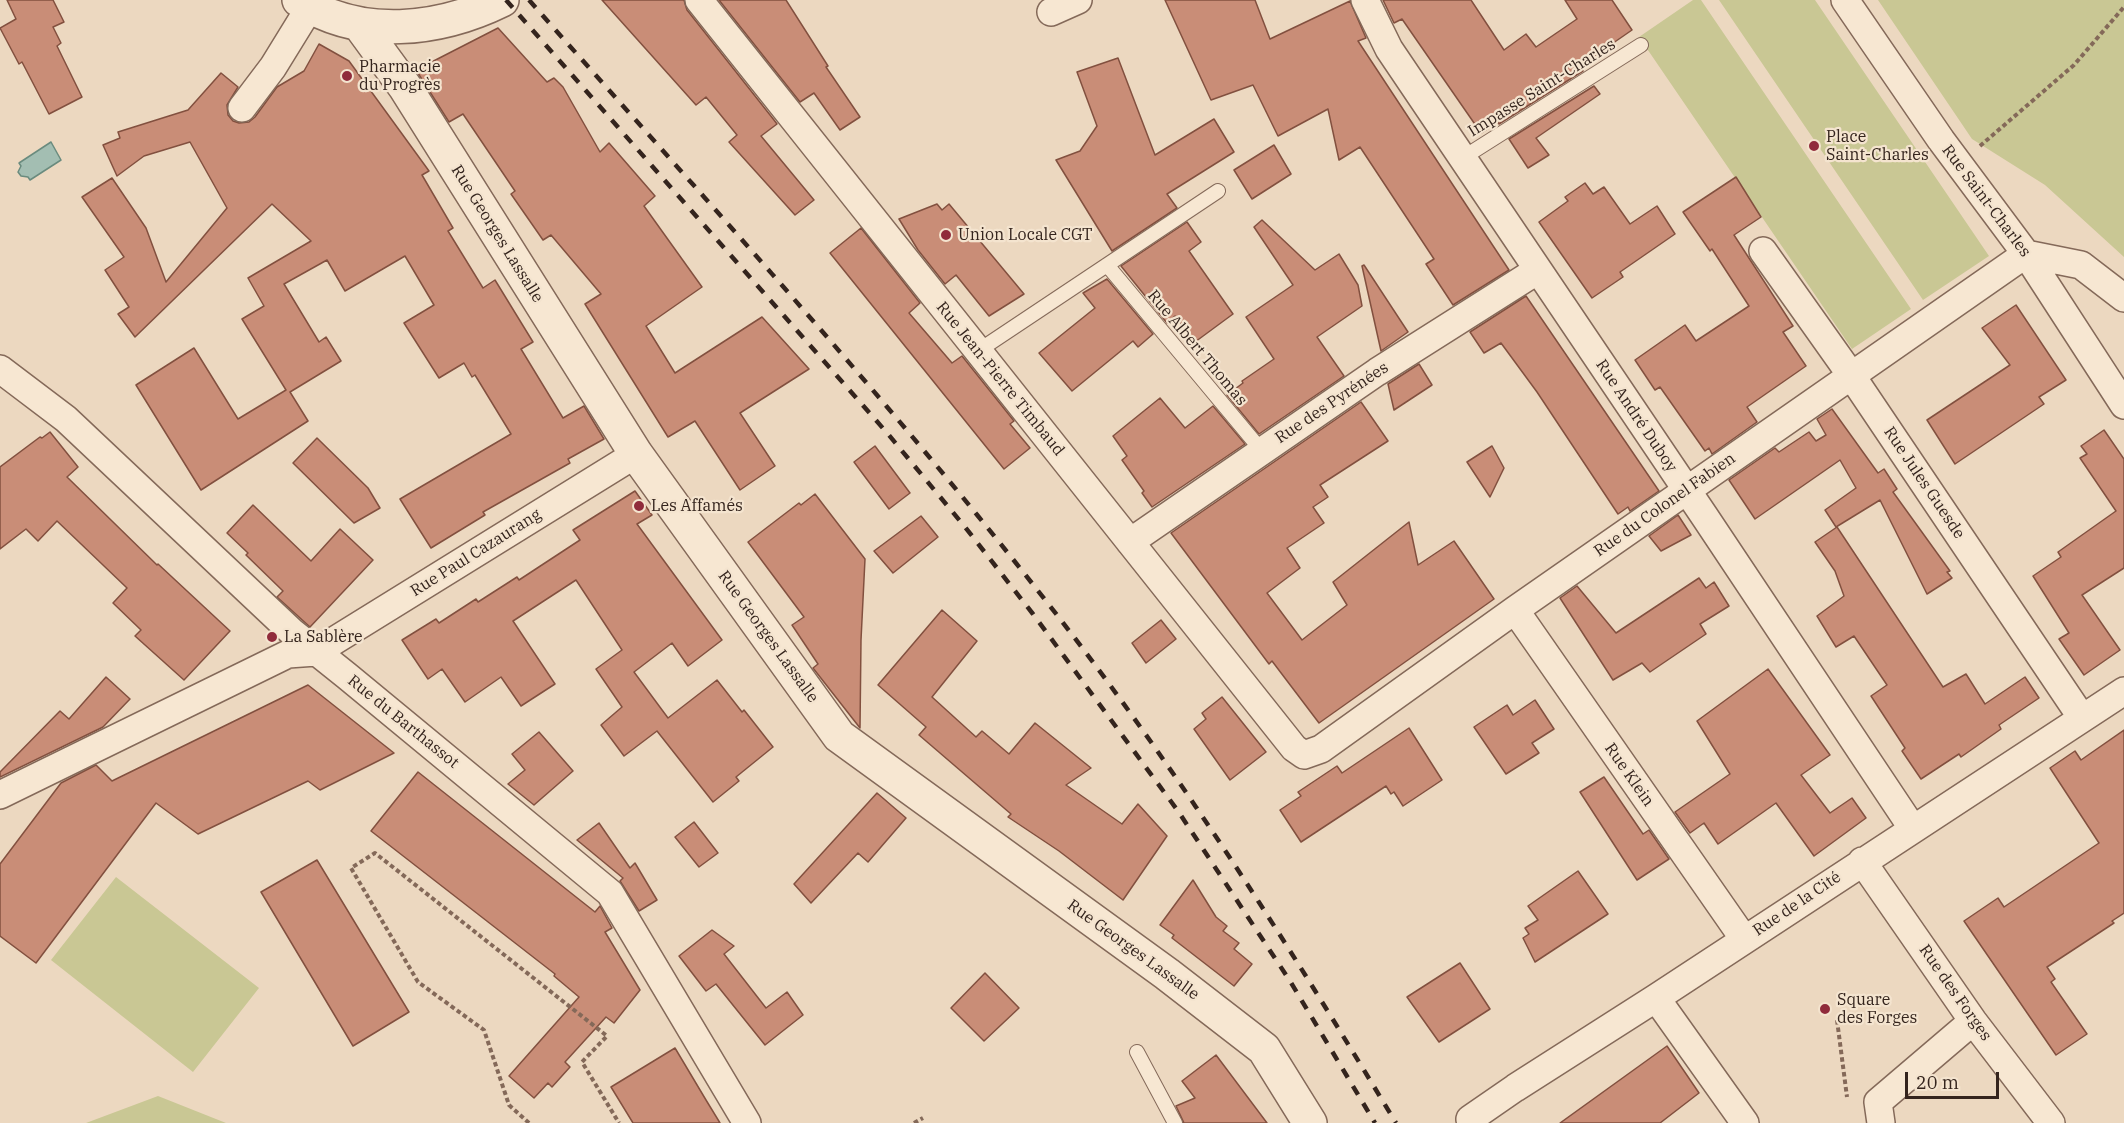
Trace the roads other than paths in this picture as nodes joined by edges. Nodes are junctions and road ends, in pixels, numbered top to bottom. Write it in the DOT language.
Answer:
graph roads {
  1 [pos="502,0"];
  2 [pos="699,0"];
  3 [pos="1078,0"];
  4 [pos="1365,0"];
  5 [pos="1845,0"];
  6 [pos="304,3"];
  7 [pos="1051,12"];
  8 [pos="359,24"];
  9 [pos="1641,45"];
  10 [pos="242,108"];
  11 [pos="1461,159"];
  12 [pos="1218,191"];
  13 [pos="1763,251"];
  14 [pos="2026,254"];
  15 [pos="1107,265"];
  16 [pos="1538,270"];
  17 [pos="2124,298"];
  18 [pos="978,351"];
  19 [pos="0,369"];
  20 [pos="1851,375"];
  21 [pos="2124,405"];
  22 [pos="1262,451"];
  23 [pos="636,454"];
  24 [pos="1687,490"];
  25 [pos="1130,542"];
  26 [pos="1515,610"];
  27 [pos="316,652"];
  28 [pos="2124,691"];
  29 [pos="2082,718"];
  30 [pos="1305,754"];
  31 [pos="0,795"];
  32 [pos="1912,829"];
  33 [pos="1862,861"];
  34 [pos="1744,939"];
  35 [pos="1656,998"];
  36 [pos="1973,1021"];
  37 [pos="1137,1052"];
  38 [pos="1470,1119"];
  39 [pos="747,1123"];
  40 [pos="1175,1123"];
  41 [pos="1310,1123"];
  42 [pos="1744,1123"];
  43 [pos="1881,1123"];
  44 [pos="2051,1123"];
  1 -- 8 [label="street"];
  2 -- 18 [label="street, Rue Jean-Pierre Timbaud"];
  3 -- 7 [label="street"];
  4 -- 11 [label="street, Rue André Duboy"];
  5 -- 14 [label="street, Rue Saint-Charles"];
  6 -- 8 [label="street"];
  6 -- 10 [label="street"];
  8 -- 23 [label="street, Rue Georges Lassalle"];
  9 -- 11 [label="lane, Impasse Saint-Charles"];
  11 -- 16 [label="street, Rue André Duboy"];
  12 -- 15 [label="lane"];
  13 -- 20 [label="street, Rue Jules Guesde"];
  14 -- 17 [label="street"];
  14 -- 20 [label="street, Rue du Colonel Fabien"];
  14 -- 21 [label="street, Rue Saint-Charles"];
  15 -- 18 [label="lane"];
  15 -- 22 [label="lane, Rue Albert Thomas"];
  16 -- 22 [label="street, Rue des Pyrénées"];
  16 -- 24 [label="street, Rue André Duboy"];
  18 -- 25 [label="street, Rue Jean-Pierre Timbaud"];
  19 -- 27 [label="street, Rue du Barthassot"];
  20 -- 24 [label="street, Rue du Colonel Fabien"];
  20 -- 29 [label="street, Rue Jules Guesde"];
  22 -- 25 [label="street, Rue des Pyrénées"];
  23 -- 27 [label="street, Rue Paul Cazaurang"];
  23 -- 41 [label="street, Rue Georges Lassalle"];
  24 -- 26 [label="street, Rue du Colonel Fabien"];
  24 -- 32 [label="street, Rue André Duboy"];
  25 -- 30 [label="street, Rue Jean-Pierre Timbaud"];
  26 -- 30 [label="street, Rue du Colonel Fabien"];
  26 -- 34 [label="street, Rue Klein"];
  27 -- 31 [label="street"];
  27 -- 39 [label="street, Rue du Barthassot"];
  28 -- 29 [label="street, Rue de la Cité"];
  29 -- 32 [label="street, Rue de la Cité"];
  32 -- 33 [label="street, Rue de la Cité"];
  33 -- 34 [label="street, Rue de la Cité"];
  33 -- 36 [label="street, Rue des Forges"];
  34 -- 35 [label="street, Rue de la Cité"];
  35 -- 38 [label="street, Rue de la Cité"];
  35 -- 42 [label="street"];
  36 -- 43 [label="street"];
  36 -- 44 [label="street, Rue des Forges"];
  37 -- 40 [label="lane"];
}
